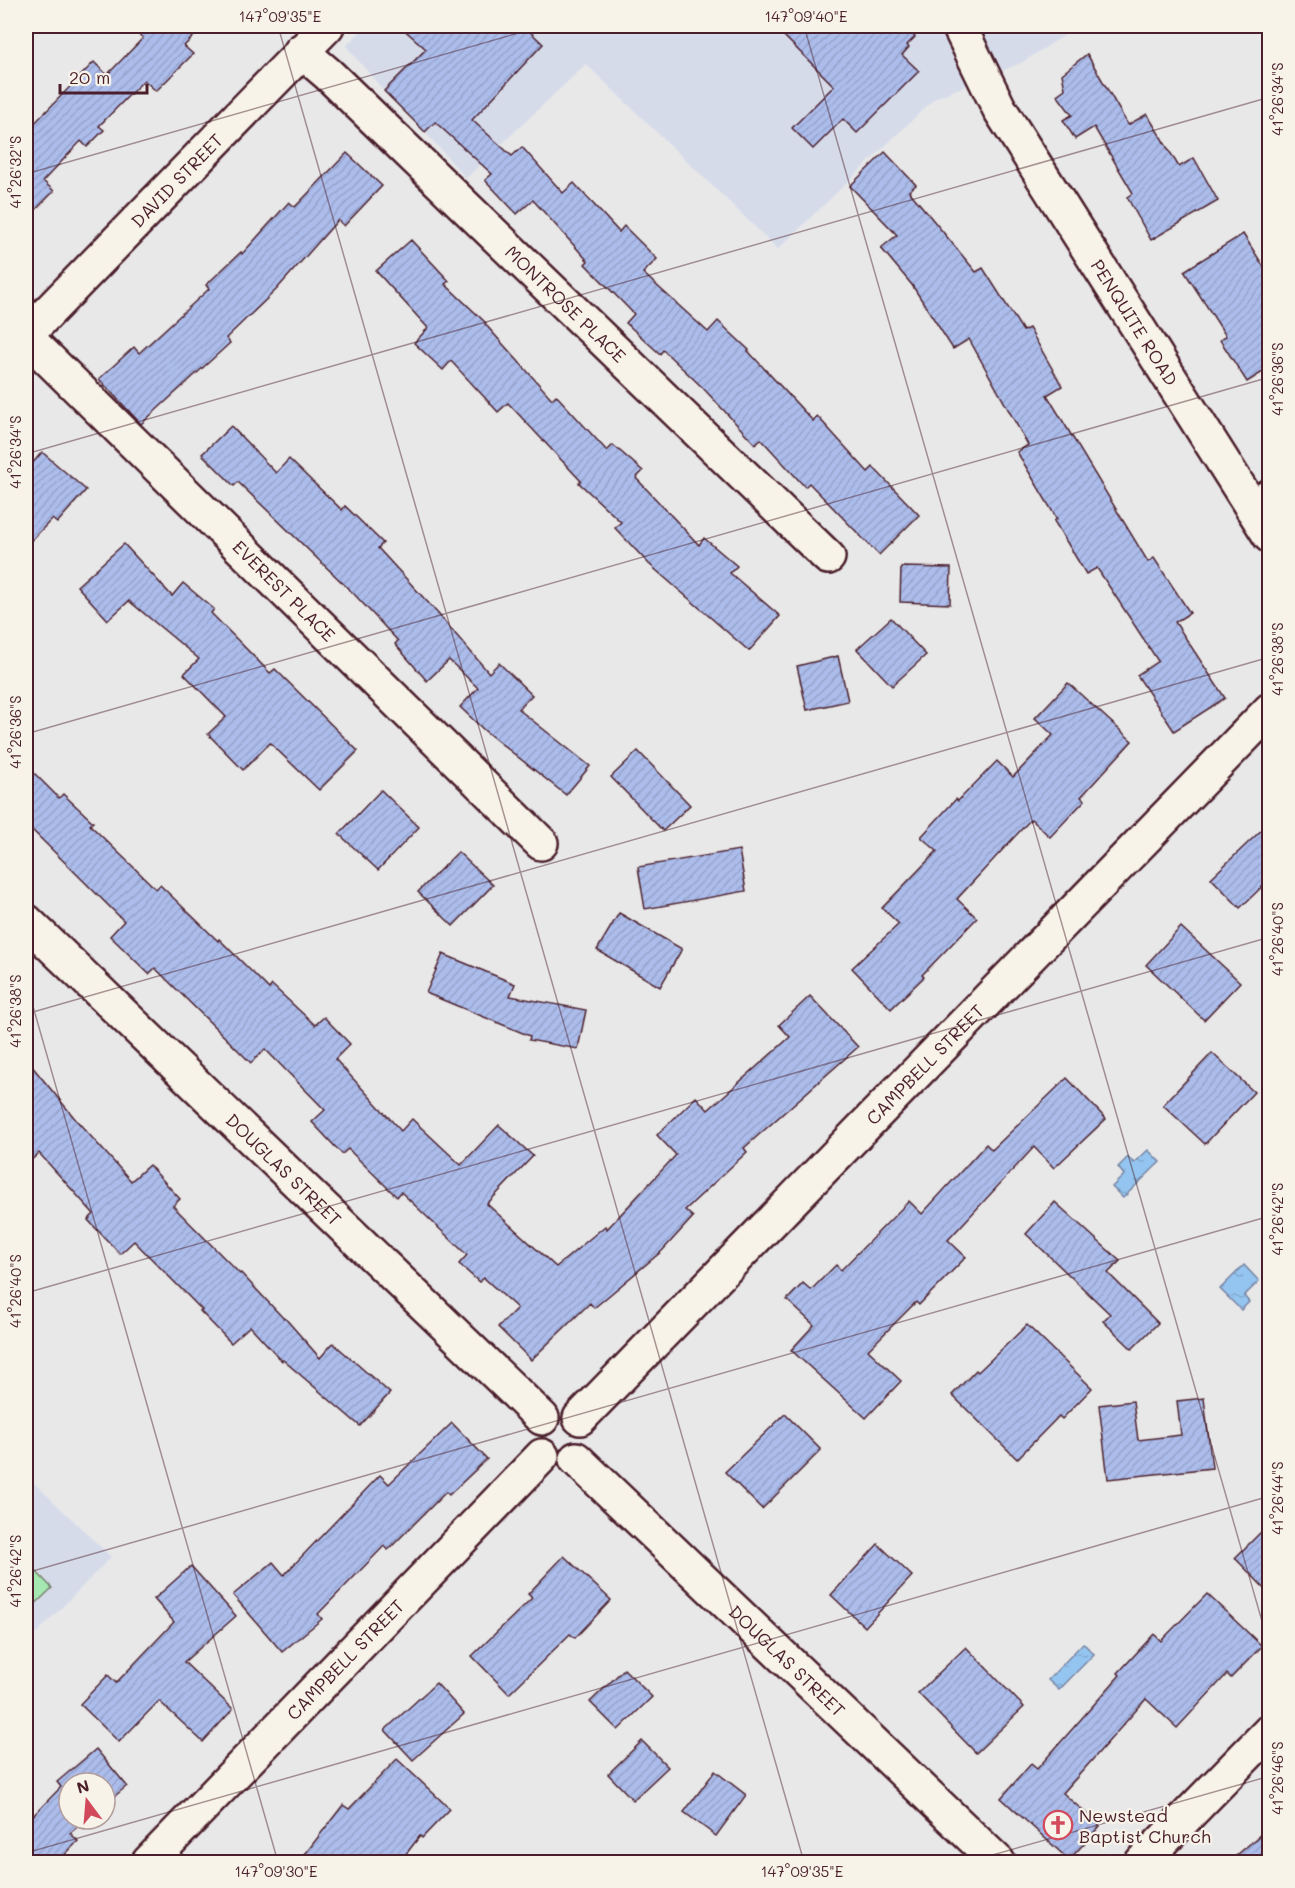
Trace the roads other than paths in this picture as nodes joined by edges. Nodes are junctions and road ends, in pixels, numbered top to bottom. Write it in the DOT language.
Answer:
graph roads {
  1 [pos="327,26"];
  2 [pos="934,26"];
  3 [pos="959,26"];
  4 [pos="302,51"];
  5 [pos="999,108"];
  6 [pos="26,336"];
  7 [pos="1261,502"];
  8 [pos="1269,536"];
  9 [pos="828,557"];
  10 [pos="1269,710"];
  11 [pos="542,843"];
  12 [pos="26,921"];
  13 [pos="542,1418"];
  14 [pos="580,1418"];
  15 [pos="542,1456"];
  16 [pos="576,1459"];
  17 [pos="1269,1731"];
  18 [pos="149,1863"];
  19 [pos="998,1863"];
  20 [pos="1142,1863"];
  1 -- 4 [label="street, DAVID STREET"];
  2 -- 5 [label="street, PENQUITE ROAD"];
  3 -- 5 [label="street, PENQUITE ROAD"];
  4 -- 6 [label="street, DAVID STREET"];
  4 -- 9 [label="street, MONTROSE PLACE"];
  5 -- 7 [label="street, PENQUITE ROAD"];
  6 -- 11 [label="street, EVEREST PLACE"];
  7 -- 8 [label="street, PENQUITE ROAD"];
  10 -- 14 [label="street, CAMPBELL STREET"];
  12 -- 13 [label="street, DOUGLAS STREET"];
  13 -- 14 [label="street"];
  13 -- 15 [label="street"];
  14 -- 16 [label="street"];
  15 -- 16 [label="street"];
  15 -- 18 [label="street, CAMPBELL STREET"];
  16 -- 19 [label="street, DOUGLAS STREET"];
  17 -- 20 [label="street"];
}
